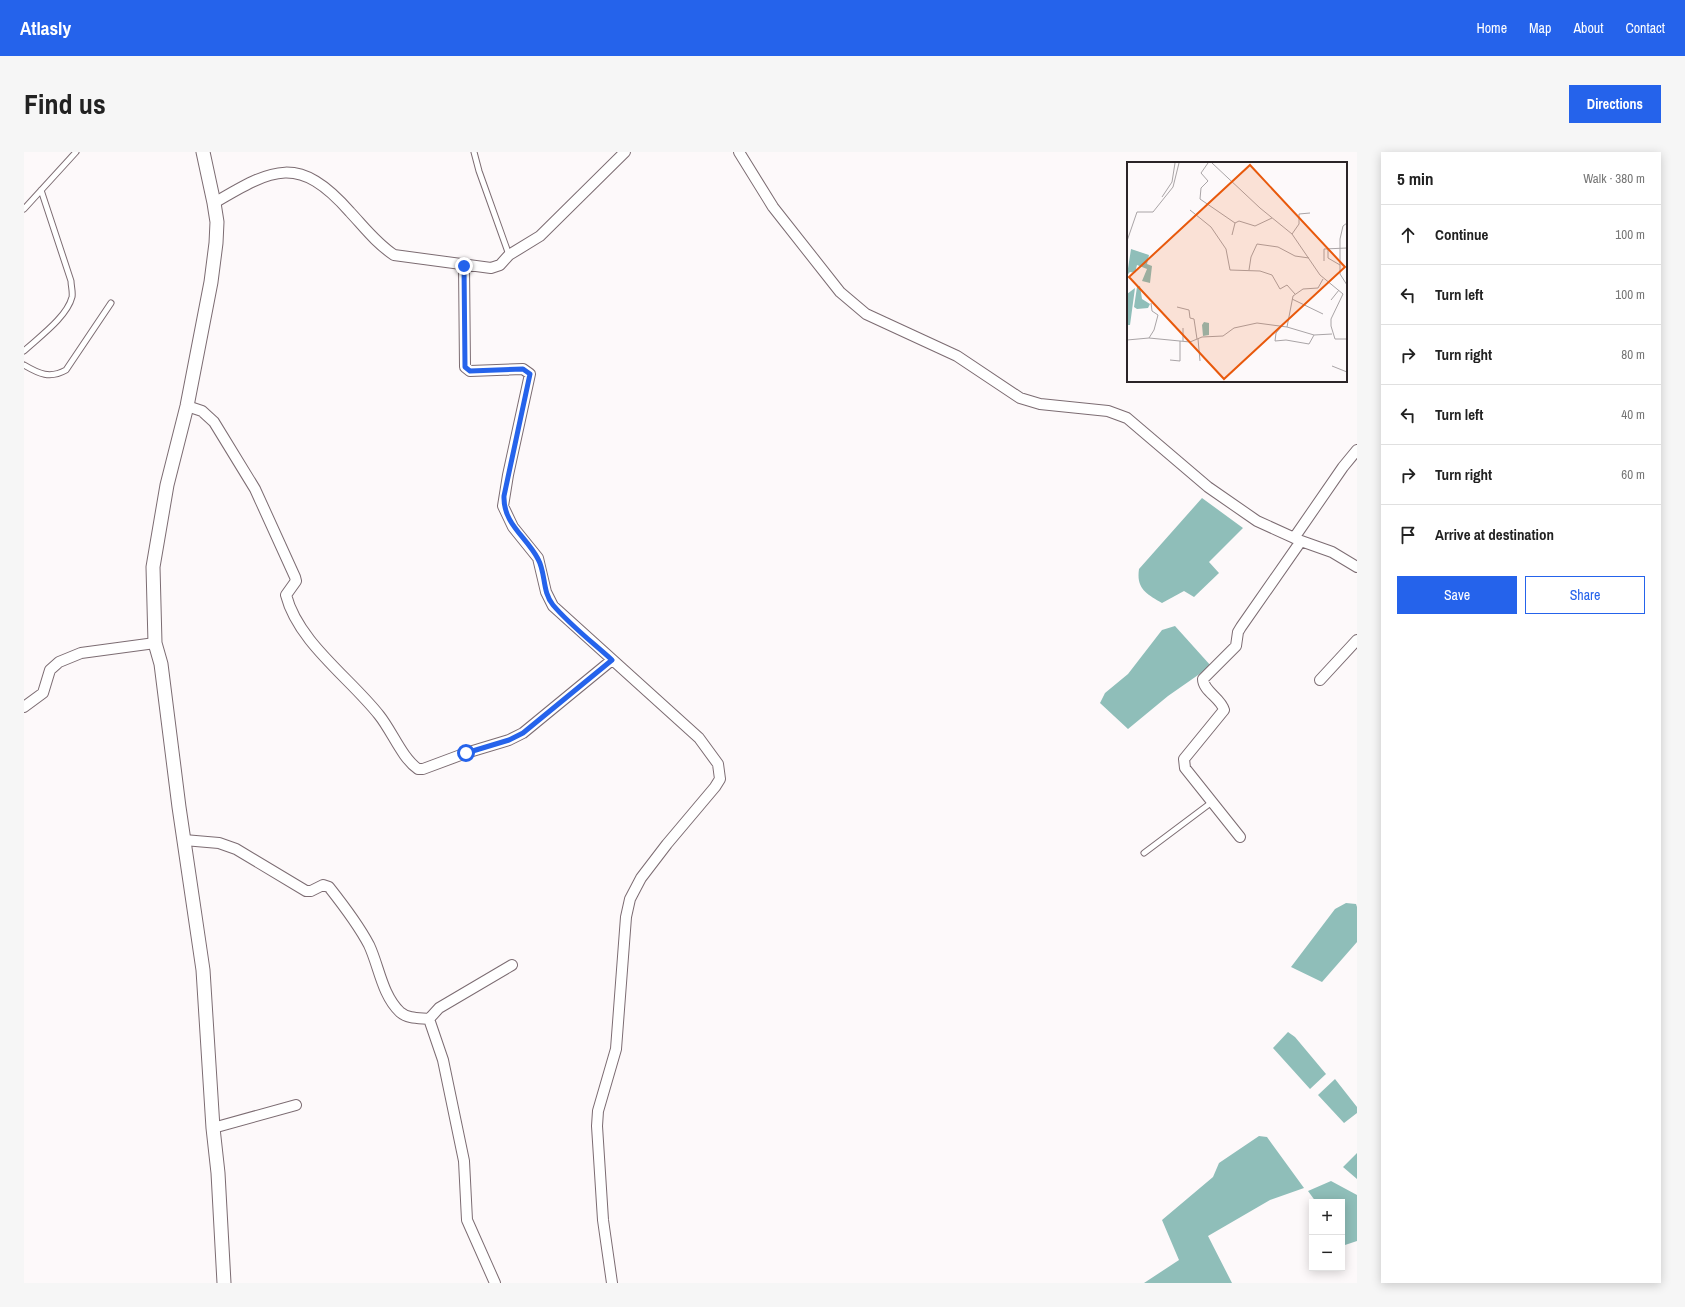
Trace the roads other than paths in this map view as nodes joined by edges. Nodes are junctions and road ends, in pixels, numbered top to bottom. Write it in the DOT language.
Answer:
graph roads {
  1 [pos="76,152"];
  2 [pos="203,152"];
  3 [pos="474,152"];
  4 [pos="625,152"];
  5 [pos="739,152"];
  6 [pos="41,190"];
  7 [pos="214,203"];
  8 [pos="24,208"];
  9 [pos="509,255"];
  10 [pos="464,266"];
  11 [pos="111,303"];
  12 [pos="24,351"];
  13 [pos="24,365"];
  14 [pos="186,406"];
  15 [pos="1357,450"];
  16 [pos="1297,540"];
  17 [pos="1357,566"];
  18 [pos="1357,640"];
  19 [pos="155,642"];
  20 [pos="612,660"];
  21 [pos="1320,680"];
  22 [pos="24,707"];
  23 [pos="1212,802"];
  24 [pos="1240,838"];
  25 [pos="184,840"];
  26 [pos="1144,853"];
  27 [pos="512,965"];
  28 [pos="429,1019"];
  29 [pos="296,1105"];
  30 [pos="213,1128"];
  31 [pos="224,1283"];
  32 [pos="495,1283"];
  33 [pos="612,1283"];
  1 -- 6 [label="lane"];
  2 -- 7 [label="street"];
  3 -- 9 [label="lane"];
  4 -- 9 [label="street"];
  5 -- 16 [label="street"];
  6 -- 8 [label="lane"];
  6 -- 12 [label="lane"];
  7 -- 10 [label="street"];
  7 -- 14 [label="street"];
  9 -- 10 [label="street"];
  10 -- 20 [label="street"];
  11 -- 13 [label="lane"];
  14 -- 19 [label="street"];
  14 -- 20 [label="street"];
  15 -- 16 [label="street"];
  16 -- 17 [label="street"];
  16 -- 23 [label="street"];
  18 -- 21 [label="street"];
  19 -- 22 [label="street"];
  19 -- 25 [label="street"];
  20 -- 33 [label="street"];
  23 -- 24 [label="street"];
  23 -- 26 [label="lane"];
  25 -- 28 [label="street"];
  25 -- 30 [label="street"];
  27 -- 28 [label="street"];
  28 -- 32 [label="street"];
  29 -- 30 [label="street"];
  30 -- 31 [label="street"];
}
